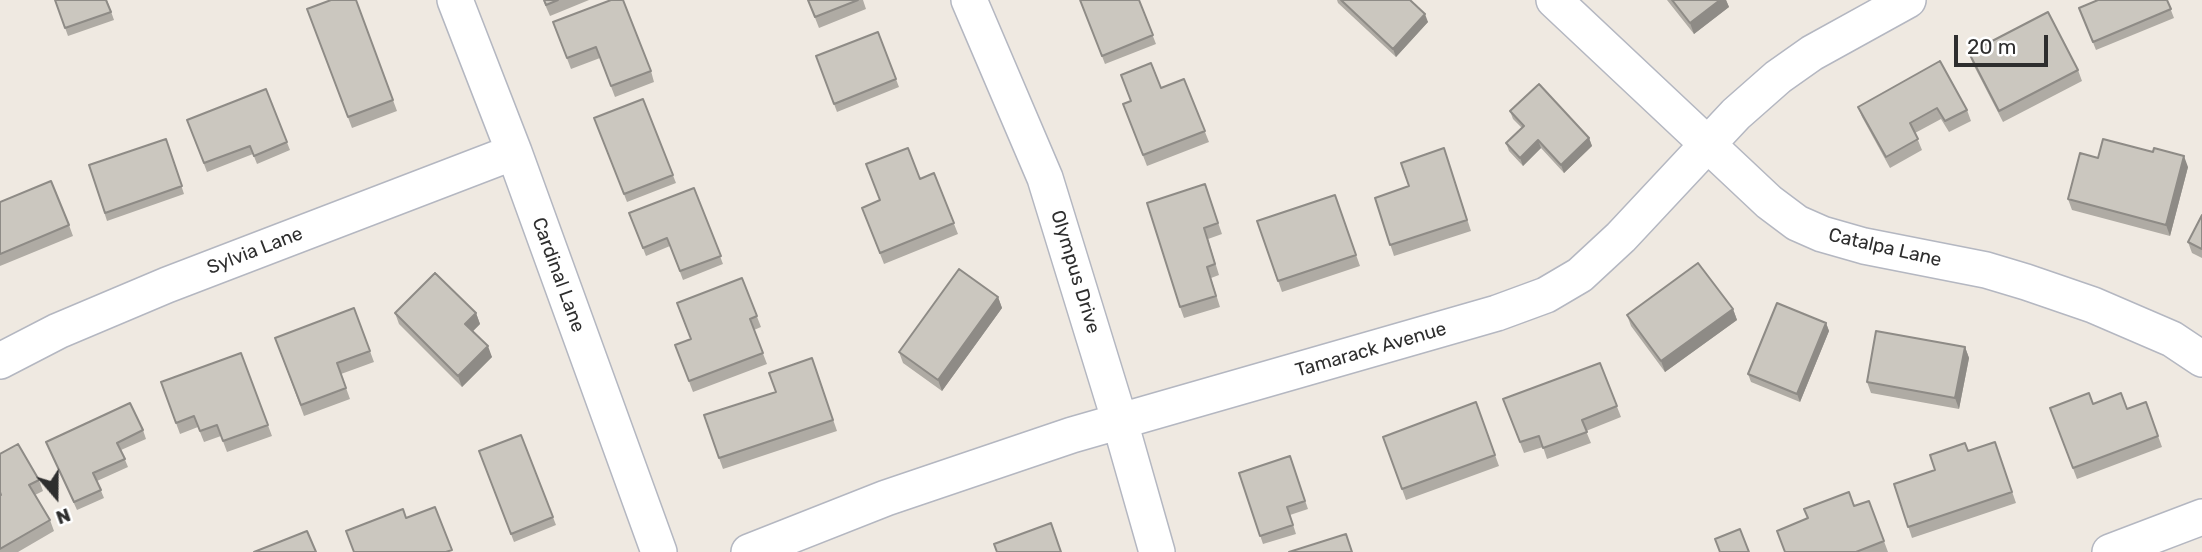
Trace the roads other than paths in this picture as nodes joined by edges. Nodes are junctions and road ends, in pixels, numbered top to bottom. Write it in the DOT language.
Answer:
graph roads {
  1 [pos="455,0"];
  2 [pos="970,0"];
  3 [pos="1554,0"];
  4 [pos="1908,0"];
  5 [pos="1709,145"];
  6 [pos="514,152"];
  7 [pos="2202,359"];
  8 [pos="0,361"];
  9 [pos="1120,422"];
  10 [pos="2202,517"];
  11 [pos="659,552"];
  12 [pos="749,552"];
  13 [pos="1157,552"];
  14 [pos="2110,552"];
  1 -- 6 [label="street, Cardinal Lane"];
  2 -- 9 [label="street, Olympus Drive"];
  3 -- 5 [label="street, Catalpa Lane"];
  4 -- 5 [label="street, Tamarack Avenue"];
  5 -- 7 [label="street, Catalpa Lane"];
  5 -- 9 [label="street, Tamarack Avenue"];
  6 -- 8 [label="street, Sylvia Lane"];
  6 -- 11 [label="street, Cardinal Lane"];
  9 -- 12 [label="street, Tamarack Avenue"];
  9 -- 13 [label="street, Olympus Drive"];
  10 -- 14 [label="street"];
}
